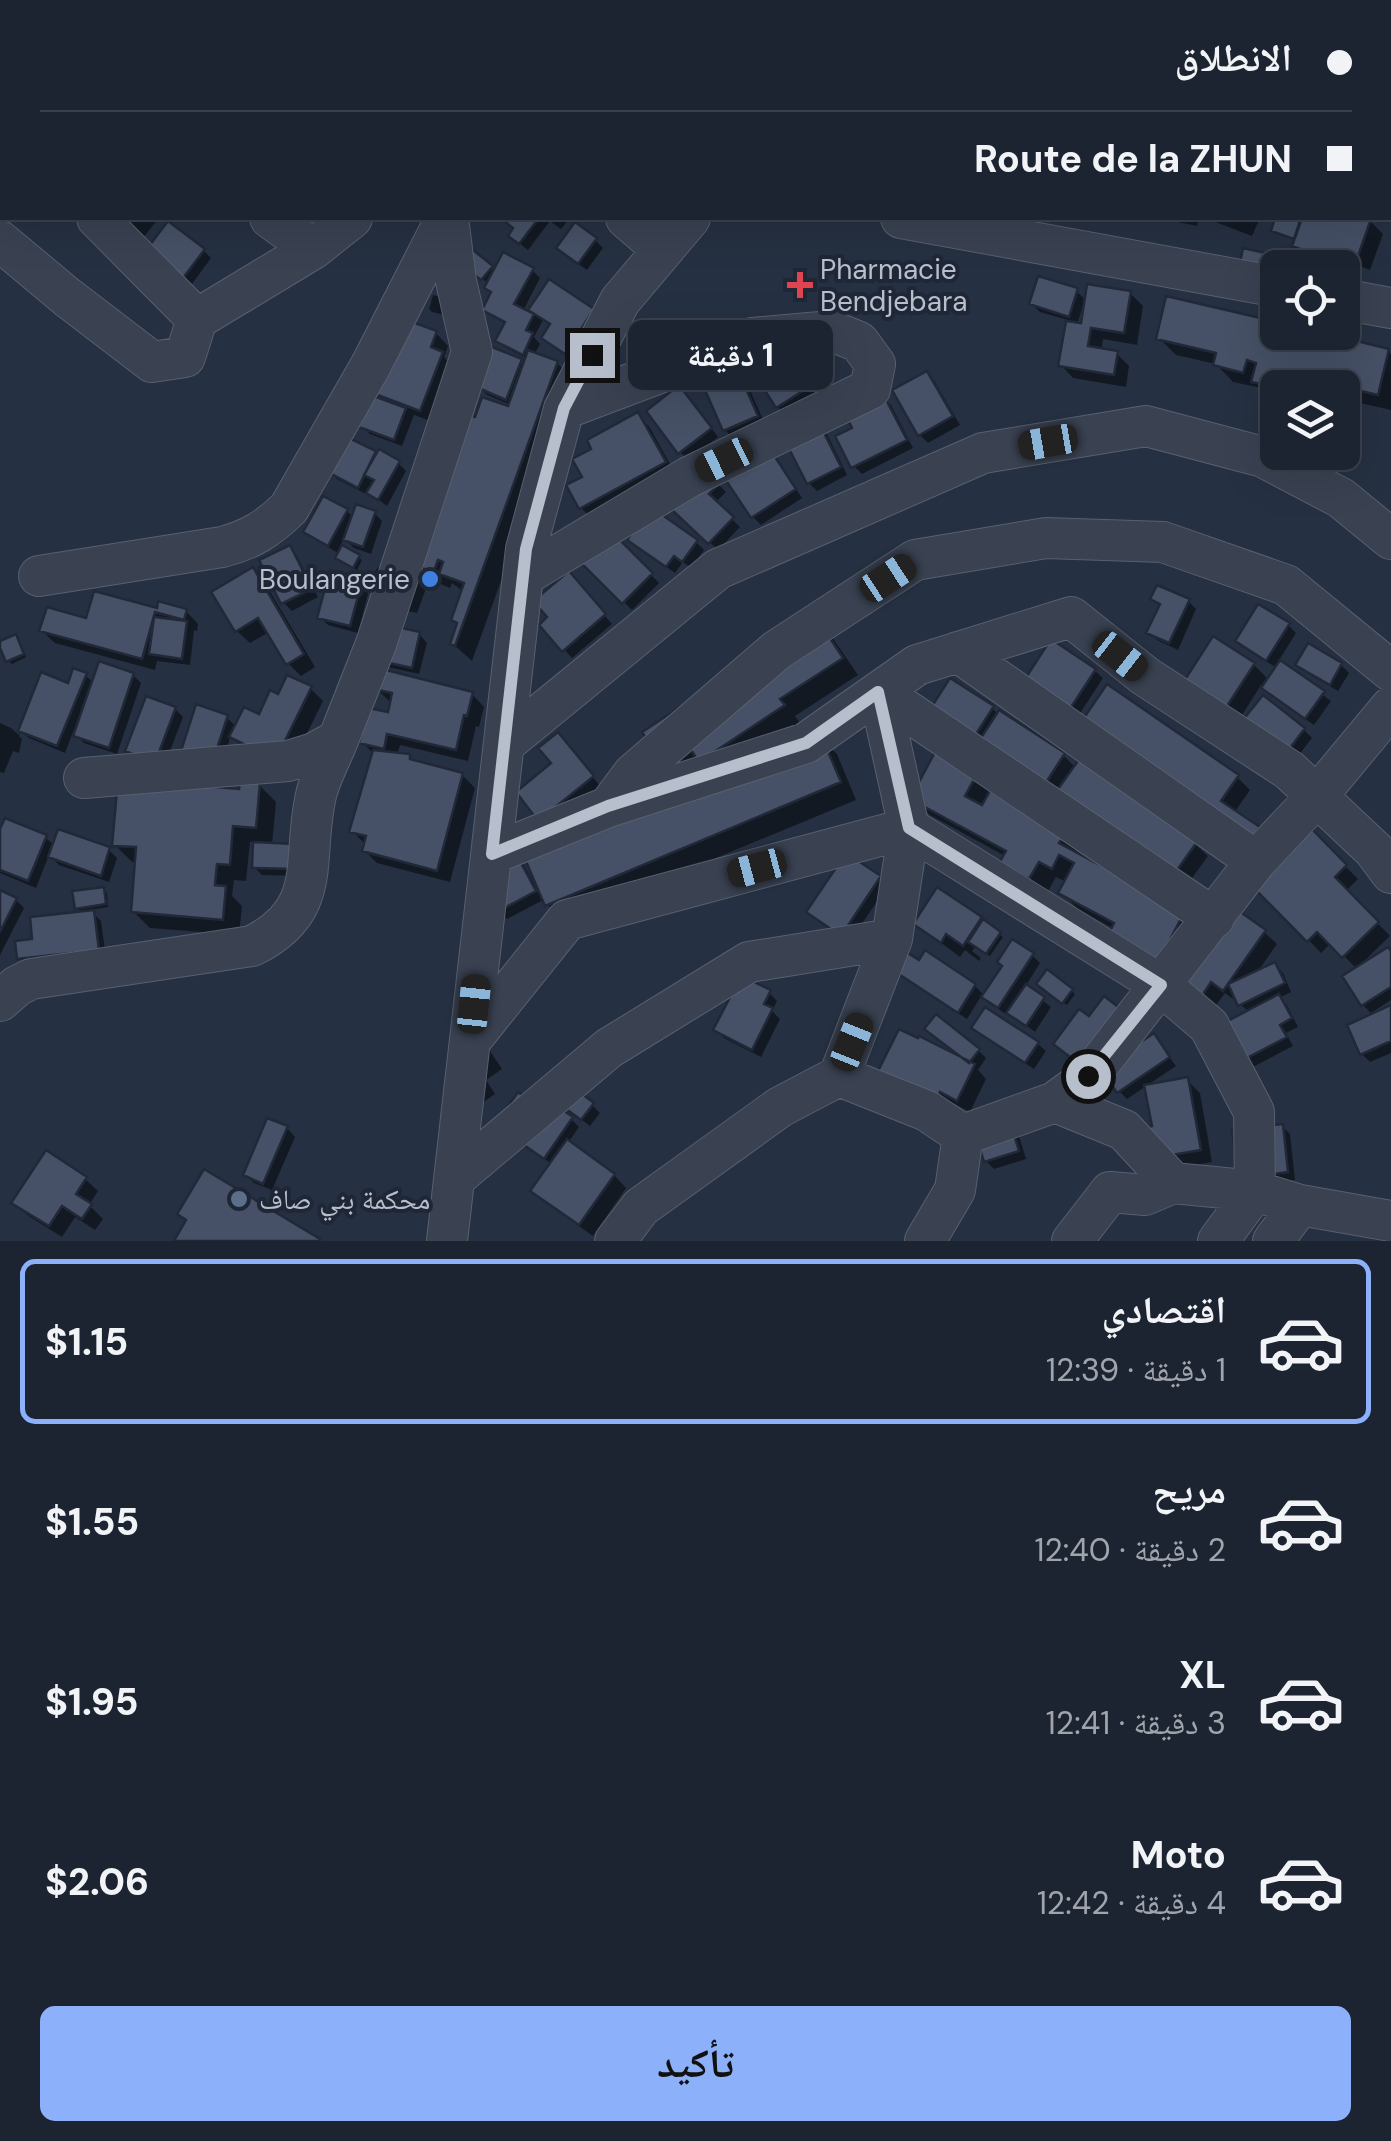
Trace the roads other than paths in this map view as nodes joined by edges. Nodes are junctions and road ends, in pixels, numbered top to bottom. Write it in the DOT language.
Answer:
graph roads {
  1 [pos="99,220"];
  2 [pos="273,220"];
  3 [pos="349,220"];
  4 [pos="446,220"];
  5 [pos="447,220"];
  6 [pos="628,220"];
  7 [pos="688,220"];
  8 [pos="912,220"];
  9 [pos="0,242"];
  10 [pos="313,249"];
  11 [pos="663,250"];
  12 [pos="1260,284"];
  13 [pos="1360,302"];
  14 [pos="1391,308"];
  15 [pos="197,319"];
  16 [pos="564,408"];
  17 [pos="1391,539"];
  18 [pos="40,576"];
  19 [pos="523,576"];
  20 [pos="958,652"];
  21 [pos="1391,671"];
  22 [pos="878,692"];
  23 [pos="1391,707"];
  24 [pos="338,740"];
  25 [pos="504,744"];
  26 [pos="84,778"];
  27 [pos="1317,796"];
  28 [pos="608,806"];
  29 [pos="909,828"];
  30 [pos="492,854"];
  31 [pos="1256,860"];
  32 [pos="1391,873"];
  33 [pos="1214,918"];
  34 [pos="892,939"];
  35 [pos="1161,985"];
  36 [pos="0,1002"];
  37 [pos="470,1041"];
  38 [pos="839,1076"];
  39 [pos="1055,1102"];
  40 [pos="963,1134"];
  41 [pos="455,1178"];
  42 [pos="1174,1183"];
  43 [pos="1254,1192"];
  44 [pos="1300,1205"];
  45 [pos="1391,1222"];
  46 [pos="447,1241"];
  47 [pos="615,1241"];
  48 [pos="925,1241"];
  49 [pos="1072,1241"];
  50 [pos="1218,1241"];
  51 [pos="1274,1241"];
  1 -- 15 [label="street"];
  2 -- 10 [label="street"];
  3 -- 10 [label="street"];
  4 -- 18 [label="street"];
  5 -- 24 [label="street"];
  6 -- 11 [label="street"];
  7 -- 11 [label="street"];
  8 -- 12 [label="street"];
  9 -- 15 [label="street"];
  10 -- 15 [label="street"];
  11 -- 16 [label="street"];
  13 -- 14 [label="street"];
  16 -- 19 [label="street"];
  16 -- 19 [label="street"];
  17 -- 25 [label="street"];
  19 -- 25 [label="street"];
  20 -- 22 [label="street"];
  20 -- 27 [label="street"];
  20 -- 31 [label="street"];
  21 -- 28 [label="street"];
  22 -- 28 [label="street"];
  22 -- 29 [label="street"];
  22 -- 33 [label="street"];
  23 -- 27 [label="street"];
  24 -- 26 [label="street"];
  24 -- 36 [label="street"];
  25 -- 30 [label="street"];
  27 -- 31 [label="street"];
  27 -- 32 [label="street"];
  28 -- 30 [label="street"];
  29 -- 34 [label="street"];
  29 -- 35 [label="street"];
  29 -- 37 [label="street"];
  30 -- 37 [label="street"];
  31 -- 33 [label="street"];
  33 -- 35 [label="street"];
  34 -- 38 [label="street"];
  34 -- 41 [label="street"];
  35 -- 39 [label="street"];
  35 -- 43 [label="street"];
  37 -- 41 [label="street"];
  38 -- 40 [label="street"];
  38 -- 47 [label="street"];
  39 -- 40 [label="street"];
  39 -- 42 [label="street"];
  40 -- 48 [label="street"];
  41 -- 46 [label="street"];
  42 -- 43 [label="street"];
  42 -- 49 [label="street"];
  43 -- 44 [label="street"];
  43 -- 50 [label="street"];
  44 -- 45 [label="street"];
  44 -- 51 [label="street"];
}
